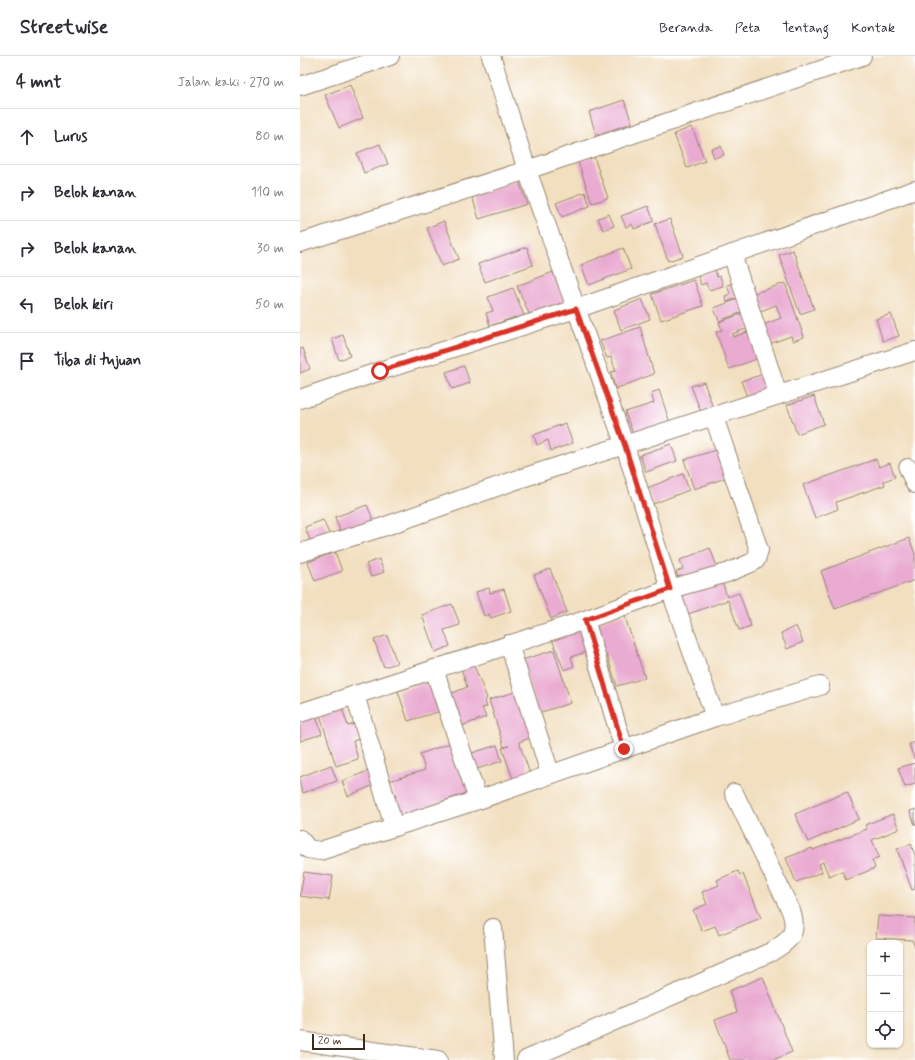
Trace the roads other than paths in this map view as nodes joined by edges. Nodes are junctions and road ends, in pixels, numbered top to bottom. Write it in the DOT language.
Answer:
graph roads {
  1 [pos="390,56"];
  2 [pos="491,56"];
  3 [pos="862,56"];
  4 [pos="300,86"];
  5 [pos="527,170"];
  6 [pos="915,190"];
  7 [pos="300,243"];
  8 [pos="732,254"];
  9 [pos="576,309"];
  10 [pos="915,351"];
  11 [pos="778,394"];
  12 [pos="300,399"];
  13 [pos="714,417"];
  14 [pos="625,446"];
  15 [pos="300,553"];
  16 [pos="670,589"];
  17 [pos="585,620"];
  18 [pos="509,644"];
  19 [pos="434,669"];
  20 [pos="820,686"];
  21 [pos="355,695"];
  22 [pos="300,713"];
  23 [pos="715,718"];
  24 [pos="624,749"];
  25 [pos="550,774"];
  26 [pos="734,794"];
  27 [pos="478,800"];
  28 [pos="394,827"];
  29 [pos="300,839"];
  30 [pos="493,928"];
  31 [pos="300,1041"];
  32 [pos="438,1060"];
  33 [pos="504,1060"];
  34 [pos="526,1060"];
  1 -- 4 [label="street"];
  2 -- 5 [label="street"];
  3 -- 5 [label="street"];
  5 -- 7 [label="street"];
  5 -- 9 [label="street"];
  6 -- 8 [label="street"];
  8 -- 9 [label="street"];
  8 -- 11 [label="street"];
  9 -- 12 [label="street"];
  9 -- 14 [label="street"];
  10 -- 11 [label="street"];
  11 -- 13 [label="street"];
  13 -- 14 [label="street"];
  13 -- 16 [label="street"];
  14 -- 15 [label="street"];
  14 -- 16 [label="street"];
  16 -- 17 [label="street"];
  16 -- 23 [label="street"];
  17 -- 18 [label="street"];
  17 -- 24 [label="street"];
  18 -- 19 [label="street"];
  18 -- 25 [label="street"];
  19 -- 21 [label="street"];
  19 -- 27 [label="street"];
  20 -- 23 [label="street"];
  21 -- 22 [label="street"];
  21 -- 28 [label="street"];
  23 -- 24 [label="street"];
  24 -- 25 [label="street"];
  25 -- 27 [label="street"];
  26 -- 34 [label="street"];
  27 -- 28 [label="street"];
  28 -- 29 [label="street"];
  30 -- 33 [label="street"];
  31 -- 32 [label="street"];
}
